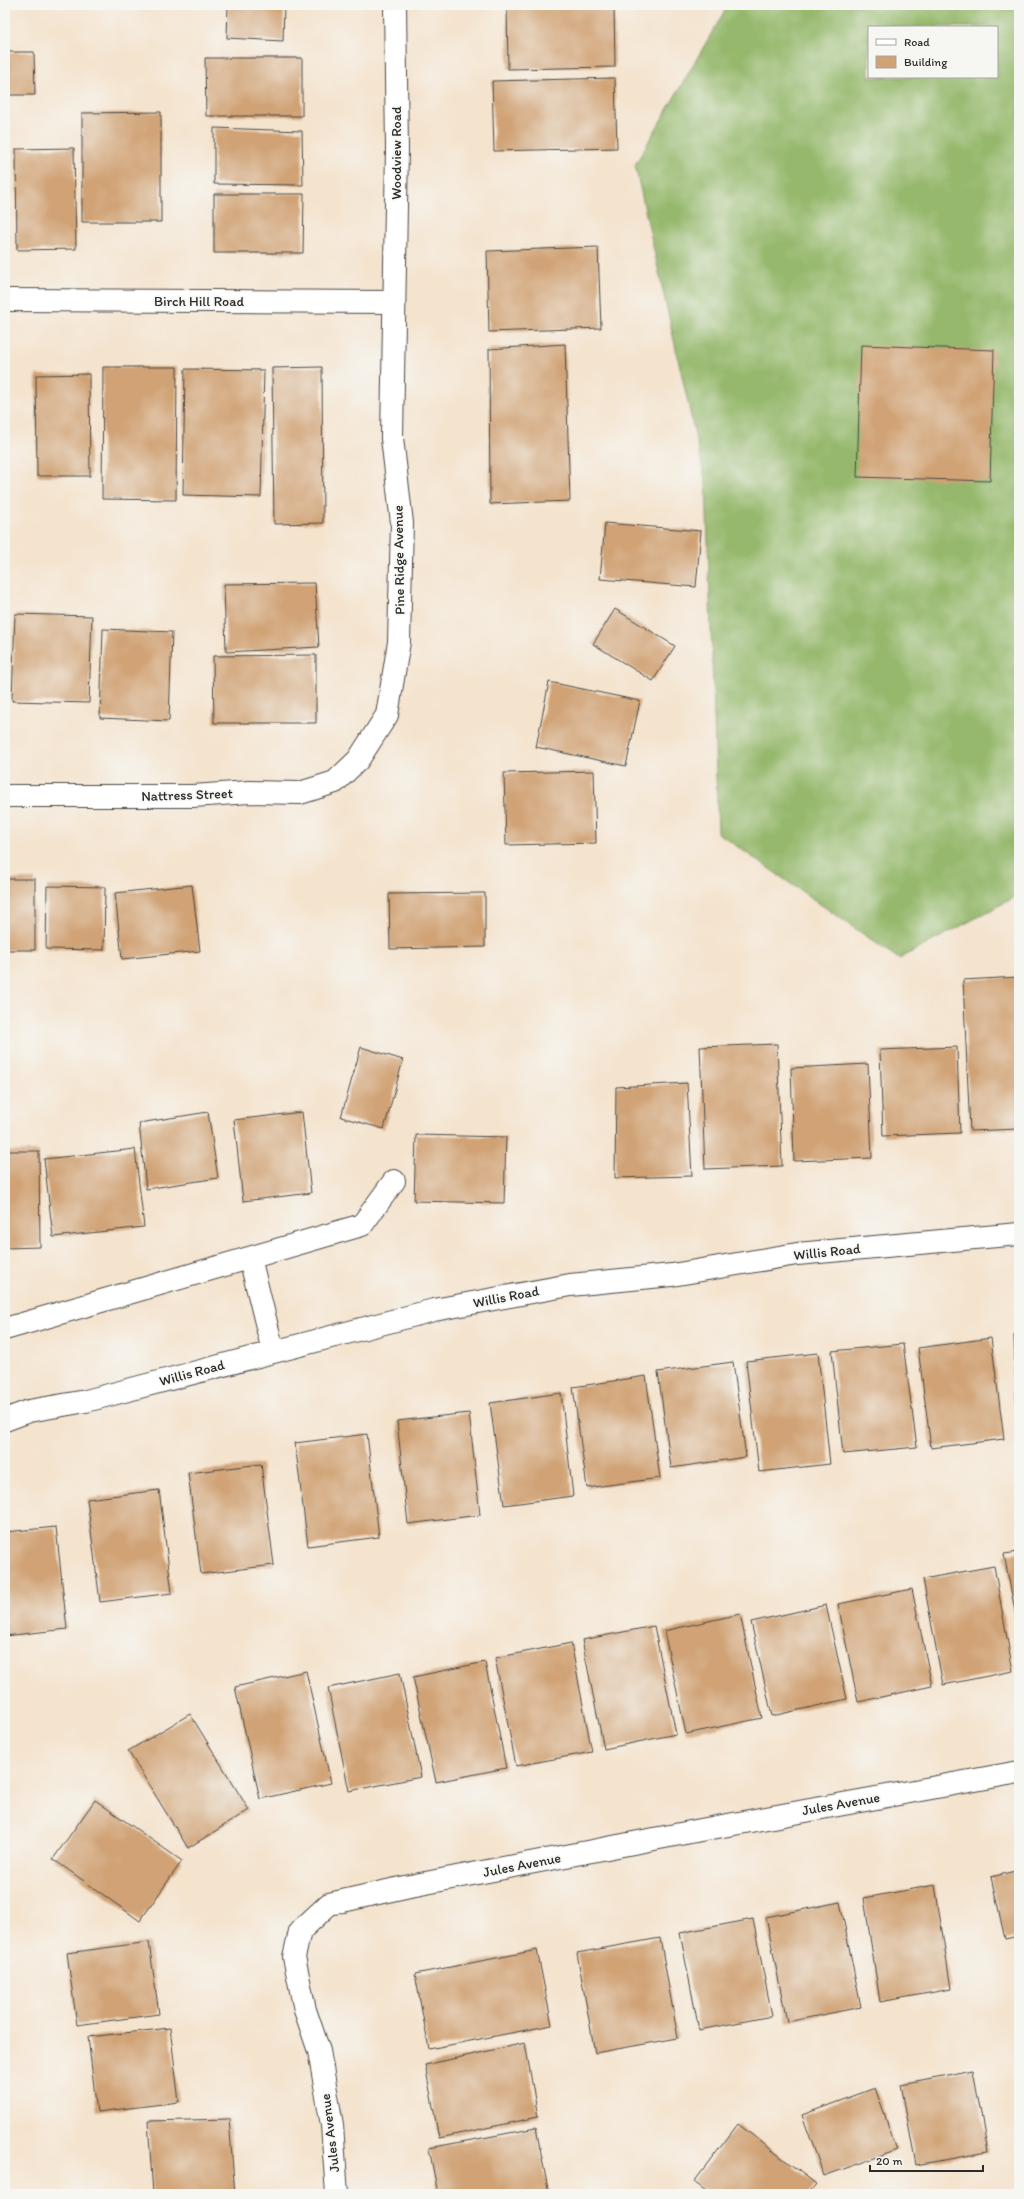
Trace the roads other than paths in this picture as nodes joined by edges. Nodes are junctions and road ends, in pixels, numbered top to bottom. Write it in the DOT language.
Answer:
graph roads {
  1 [pos="395,5"];
  2 [pos="5,300"];
  3 [pos="394,302"];
  4 [pos="358,760"];
  5 [pos="5,796"];
  6 [pos="394,1181"];
  7 [pos="1019,1234"];
  8 [pos="250,1258"];
  9 [pos="5,1329"];
  10 [pos="273,1351"];
  11 [pos="5,1420"];
  12 [pos="1019,1772"];
  13 [pos="337,2194"];
  1 -- 3 [label="street, Woodview Road"];
  2 -- 3 [label="street, Birch Hill Road"];
  3 -- 4 [label="street, Pine Ridge Avenue"];
  4 -- 5 [label="street, Nattress Street"];
  6 -- 8 [label="street"];
  7 -- 10 [label="street, Willis Road"];
  8 -- 9 [label="street"];
  8 -- 10 [label="street"];
  10 -- 11 [label="street, Willis Road"];
  12 -- 13 [label="street, Jules Avenue"];
}
